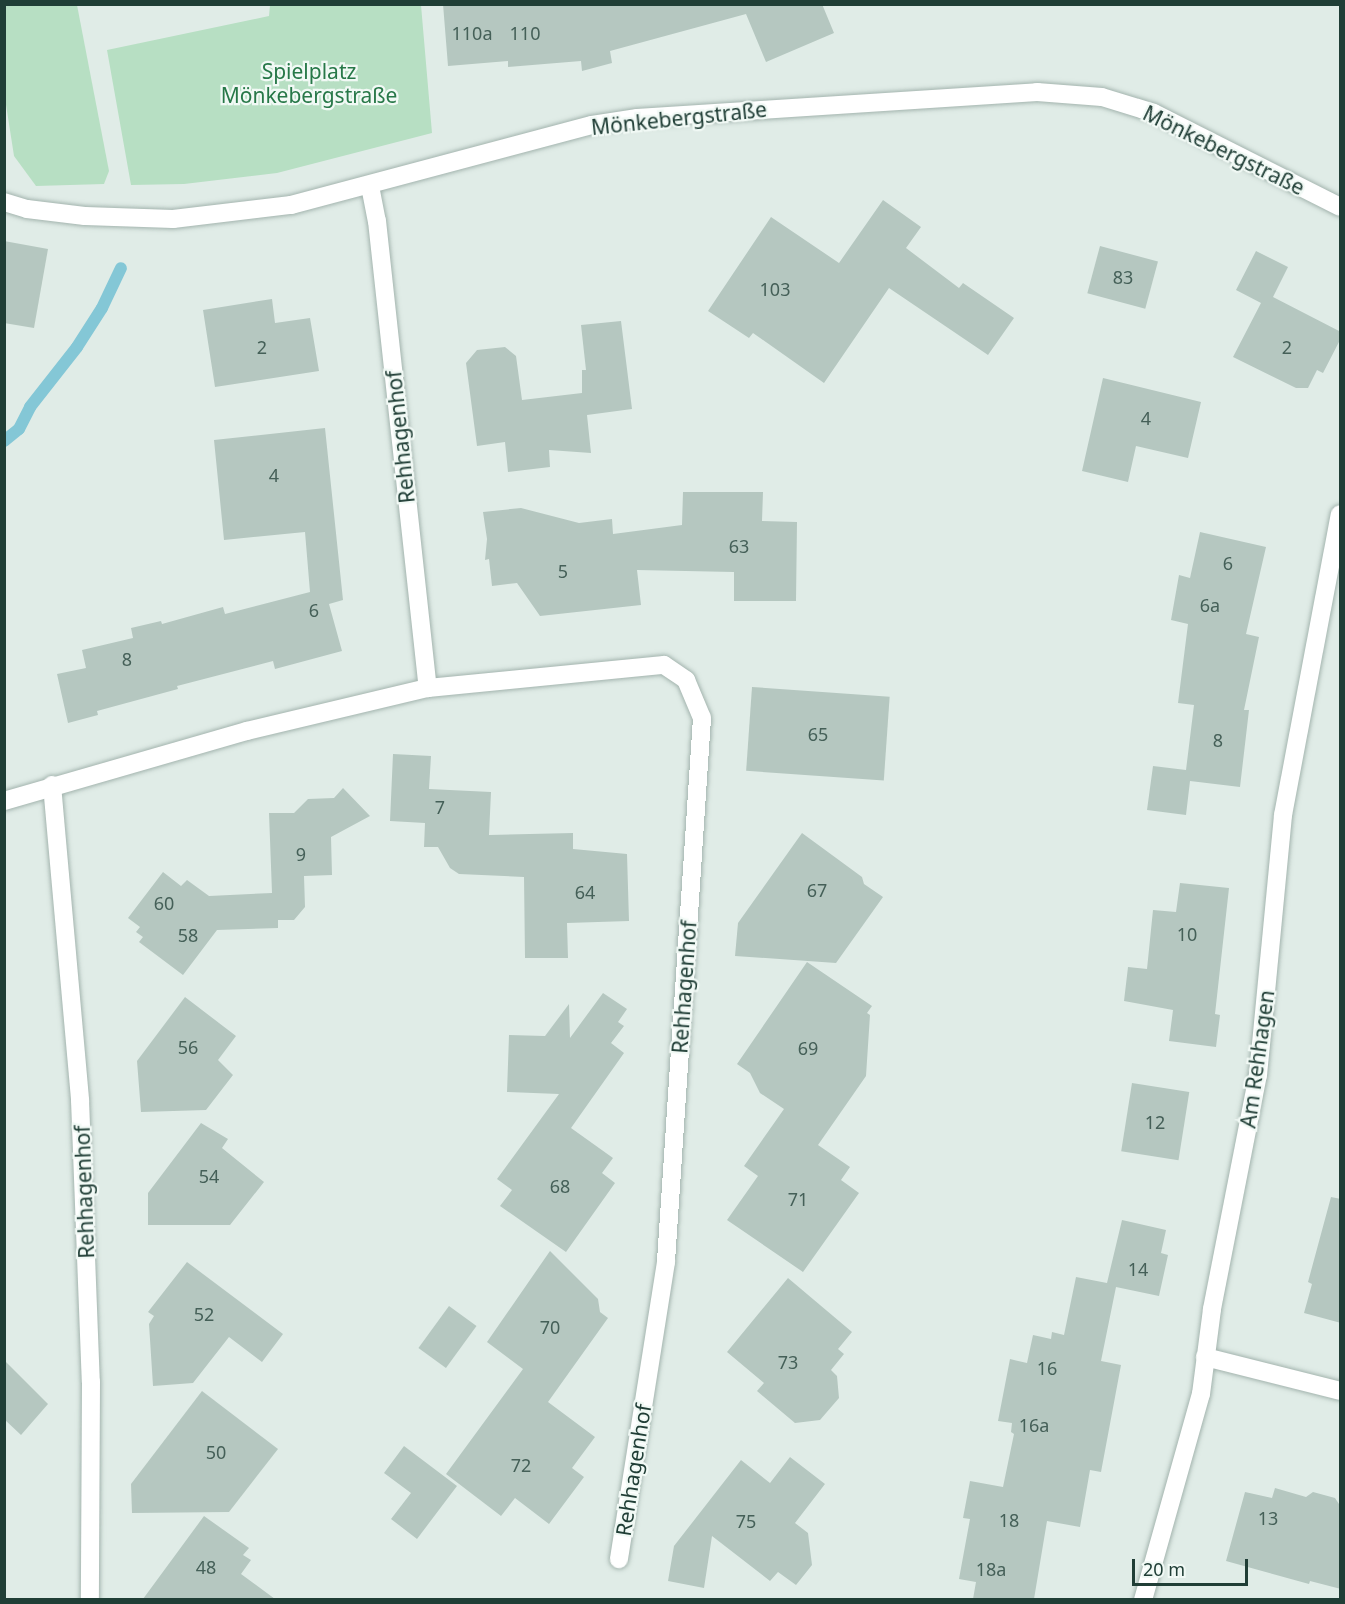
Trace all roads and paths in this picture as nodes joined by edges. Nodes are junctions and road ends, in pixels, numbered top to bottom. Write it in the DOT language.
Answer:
graph roads {
  1 [pos="370,186"];
  2 [pos="4,202"];
  3 [pos="1341,207"];
  4 [pos="1341,514"];
  5 [pos="428,688"];
  6 [pos="52,785"];
  7 [pos="4,801"];
  8 [pos="1205,1357"];
  9 [pos="1341,1391"];
  10 [pos="619,1559"];
  11 [pos="90,1599"];
  12 [pos="1143,1599"];
  1 -- 2 [label="street, Mönkebergstraße"];
  1 -- 3 [label="street, Mönkebergstraße"];
  1 -- 5 [label="street, Rehhagenhof"];
  4 -- 8 [label="street, Am Rehhagen"];
  5 -- 6 [label="street, Rehhagenhof"];
  5 -- 10 [label="street, Rehhagenhof"];
  6 -- 7 [label="street, Rehhagenhof"];
  6 -- 11 [label="street, Rehhagenhof"];
  8 -- 9 [label="street"];
  8 -- 12 [label="street, Am Rehhagen"];
}
